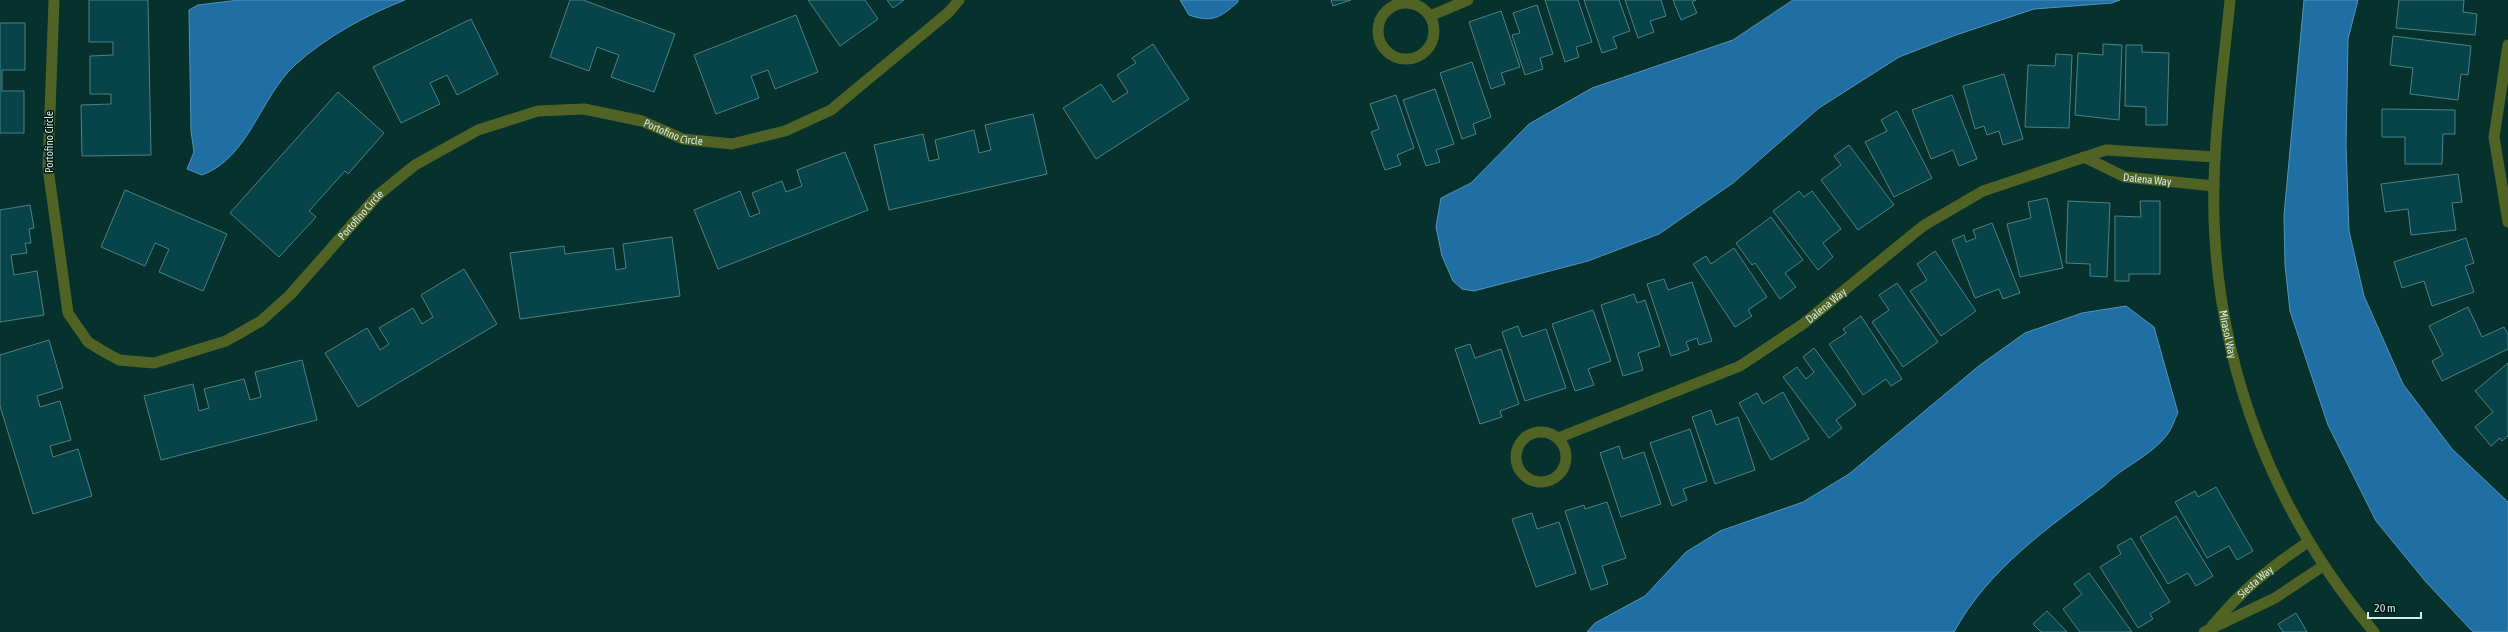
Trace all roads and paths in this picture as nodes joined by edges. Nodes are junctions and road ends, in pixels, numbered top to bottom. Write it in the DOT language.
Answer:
graph roads {
  1 [pos="54,0"];
  2 [pos="959,0"];
  3 [pos="1468,0"];
  4 [pos="2230,0"];
  5 [pos="1430,16"];
  6 [pos="2508,45"];
  7 [pos="2084,157"];
  8 [pos="2215,157"];
  9 [pos="2214,186"];
  10 [pos="2508,222"];
  11 [pos="1558,438"];
  12 [pos="2308,542"];
  13 [pos="2323,566"];
  14 [pos="2207,631"];
  15 [pos="2374,632"];
  1 -- 2 [label="street, Portofino Circle"];
  3 -- 5 [label="street"];
  4 -- 8 [label="street, Mirasol Way"];
  5 -- 5 [label="street"];
  6 -- 10 [label="street"];
  7 -- 8 [label="street, Dalena Way"];
  7 -- 9 [label="street, Dalena Way"];
  7 -- 11 [label="street, Dalena Way"];
  8 -- 9 [label="street, Mirasol Way"];
  9 -- 12 [label="street, Mirasol Way"];
  11 -- 11 [label="street"];
  12 -- 13 [label="street, Mirasol Way"];
  12 -- 14 [label="street, Siesta Way"];
  13 -- 14 [label="street, Siesta Way"];
  13 -- 15 [label="street, Mirasol Way"];
}
